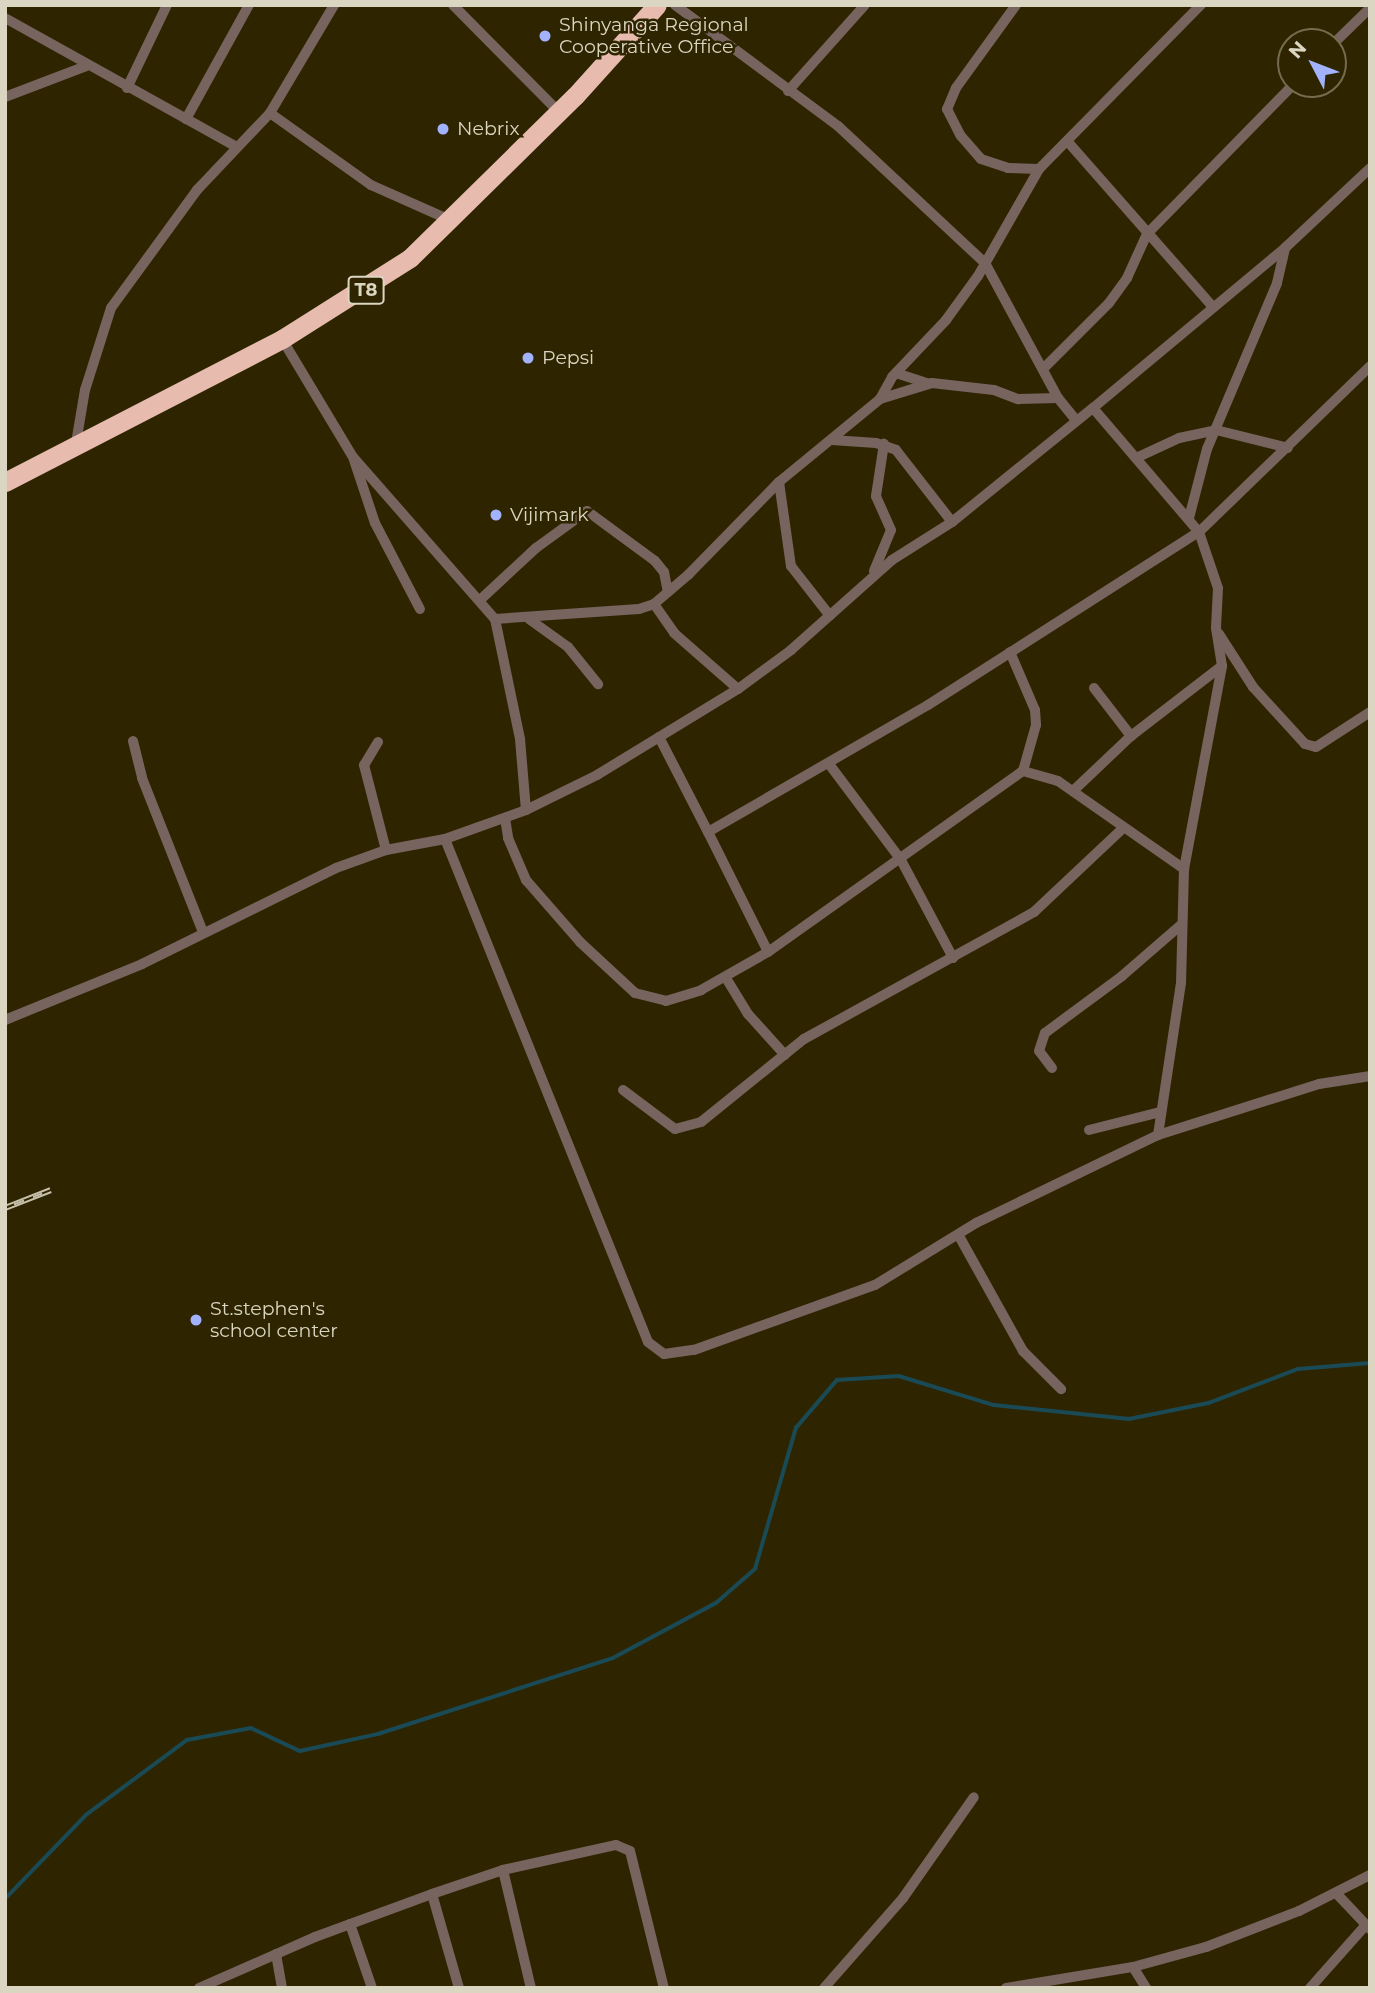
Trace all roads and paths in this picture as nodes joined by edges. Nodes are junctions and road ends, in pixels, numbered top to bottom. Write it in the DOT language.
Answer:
graph roads {
  1 [pos="167,5"];
  2 [pos="249,5"];
  3 [pos="334,5"];
  4 [pos="453,5"];
  5 [pos="657,5"];
  6 [pos="676,5"];
  7 [pos="865,5"];
  8 [pos="1016,5"];
  9 [pos="1200,5"];
  10 [pos="1370,8"];
  11 [pos="7,22"];
  12 [pos="1347,30"];
  13 [pos="86,66"];
  14 [pos="127,88"];
  15 [pos="788,91"];
  16 [pos="5,97"];
  17 [pos="1280,98"];
  18 [pos="559,112"];
  19 [pos="270,113"];
  20 [pos="187,119"];
  21 [pos="1068,142"];
  22 [pos="237,147"];
  23 [pos="1370,168"];
  24 [pos="1040,169"];
  25 [pos="451,220"];
  26 [pos="1147,234"];
  27 [pos="1286,247"];
  28 [pos="985,263"];
  29 [pos="1213,307"];
  30 [pos="282,339"];
  31 [pos="1370,366"];
  32 [pos="1043,369"];
  33 [pos="896,373"];
  34 [pos="927,383"];
  35 [pos="1058,398"];
  36 [pos="880,399"];
  37 [pos="1093,408"];
  38 [pos="1076,421"];
  39 [pos="1216,430"];
  40 [pos="832,440"];
  41 [pos="76,443"];
  42 [pos="884,444"];
  43 [pos="1288,448"];
  44 [pos="353,457"];
  45 [pos="1136,458"];
  46 [pos="5,482"];
  47 [pos="779,482"];
  48 [pos="1189,518"];
  49 [pos="952,522"];
  50 [pos="1199,531"];
  51 [pos="869,580"];
  52 [pos="668,592"];
  53 [pos="480,600"];
  54 [pos="654,604"];
  55 [pos="420,608"];
  56 [pos="830,616"];
  57 [pos="529,619"];
  58 [pos="495,620"];
  59 [pos="1216,628"];
  60 [pos="1010,652"];
  61 [pos="1222,666"];
  62 [pos="598,684"];
  63 [pos="1094,688"];
  64 [pos="738,689"];
  65 [pos="1370,712"];
  66 [pos="1131,736"];
  67 [pos="659,737"];
  68 [pos="133,741"];
  69 [pos="378,742"];
  70 [pos="829,764"];
  71 [pos="1023,771"];
  72 [pos="1073,791"];
  73 [pos="526,810"];
  74 [pos="505,818"];
  75 [pos="1123,828"];
  76 [pos="708,832"];
  77 [pos="445,839"];
  78 [pos="386,850"];
  79 [pos="901,860"];
  80 [pos="1184,869"];
  81 [pos="1182,924"];
  82 [pos="203,932"];
  83 [pos="768,952"];
  84 [pos="953,958"];
  85 [pos="726,978"];
  86 [pos="5,1020"];
  87 [pos="785,1055"];
  88 [pos="1052,1068"];
  89 [pos="1370,1076"];
  90 [pos="623,1090"];
  91 [pos="1160,1112"];
  92 [pos="1089,1130"];
  93 [pos="1158,1135"];
  94 [pos="959,1236"];
  95 [pos="1060,1389"];
  96 [pos="974,1797"];
  97 [pos="503,1870"];
  98 [pos="1370,1875"];
  99 [pos="1336,1893"];
  100 [pos="432,1894"];
  101 [pos="350,1924"];
  102 [pos="1368,1927"];
  103 [pos="276,1954"];
  104 [pos="1133,1967"];
  105 [pos="1079,1977"];
  106 [pos="200,1988"];
  107 [pos="282,1988"];
  108 [pos="372,1988"];
  109 [pos="459,1988"];
  110 [pos="531,1988"];
  111 [pos="664,1988"];
  112 [pos="824,1988"];
  113 [pos="1006,1988"];
  114 [pos="1066,1988"];
  115 [pos="1146,1988"];
  116 [pos="1310,1988"];
  1 -- 14 [label="street"];
  2 -- 20 [label="street"];
  3 -- 19 [label="street"];
  4 -- 18 [label="street"];
  5 -- 18 [label="highway, T8"];
  6 -- 15 [label="street"];
  7 -- 15 [label="street"];
  8 -- 24 [label="street"];
  9 -- 21 [label="street"];
  10 -- 12 [label="street"];
  11 -- 13 [label="street"];
  13 -- 14 [label="street"];
  13 -- 16 [label="street"];
  14 -- 20 [label="street"];
  15 -- 28 [label="street"];
  17 -- 26 [label="street"];
  18 -- 25 [label="highway, T8"];
  19 -- 22 [label="street"];
  19 -- 25 [label="street"];
  20 -- 22 [label="street"];
  21 -- 24 [label="street"];
  21 -- 26 [label="street"];
  22 -- 41 [label="street"];
  23 -- 27 [label="street"];
  24 -- 28 [label="street"];
  25 -- 30 [label="highway, T8"];
  26 -- 29 [label="street"];
  26 -- 32 [label="street"];
  27 -- 29 [label="street"];
  27 -- 39 [label="street"];
  28 -- 32 [label="street"];
  28 -- 33 [label="street"];
  29 -- 37 [label="street"];
  30 -- 41 [label="highway, T8"];
  30 -- 44 [label="street"];
  31 -- 43 [label="street"];
  32 -- 35 [label="street"];
  33 -- 34 [label="street"];
  33 -- 36 [label="street"];
  34 -- 35 [label="street"];
  34 -- 36 [label="street"];
  35 -- 38 [label="street"];
  36 -- 40 [label="street"];
  37 -- 38 [label="street"];
  37 -- 45 [label="street"];
  38 -- 49 [label="street"];
  39 -- 43 [label="street"];
  39 -- 45 [label="street"];
  39 -- 48 [label="street"];
  40 -- 42 [label="street"];
  40 -- 47 [label="street"];
  41 -- 46 [label="highway, T8"];
  42 -- 49 [label="street"];
  42 -- 51 [label="street"];
  43 -- 50 [label="street"];
  44 -- 53 [label="street"];
  44 -- 55 [label="street"];
  45 -- 48 [label="street"];
  47 -- 52 [label="street"];
  47 -- 56 [label="street"];
  48 -- 50 [label="street"];
  49 -- 51 [label="street"];
  50 -- 59 [label="street"];
  50 -- 60 [label="street"];
  51 -- 56 [label="street"];
  52 -- 53 [label="street"];
  52 -- 54 [label="street"];
  53 -- 58 [label="street"];
  54 -- 57 [label="street"];
  54 -- 64 [label="street"];
  56 -- 64 [label="street"];
  57 -- 58 [label="street"];
  57 -- 62 [label="street"];
  58 -- 73 [label="street"];
  59 -- 61 [label="street"];
  59 -- 65 [label="street"];
  60 -- 70 [label="street"];
  60 -- 71 [label="street"];
  61 -- 66 [label="street"];
  61 -- 80 [label="street"];
  63 -- 66 [label="street"];
  64 -- 67 [label="street"];
  66 -- 72 [label="street"];
  67 -- 73 [label="street"];
  67 -- 76 [label="street"];
  68 -- 82 [label="street"];
  69 -- 78 [label="street"];
  70 -- 76 [label="street"];
  70 -- 79 [label="street"];
  71 -- 72 [label="street"];
  71 -- 79 [label="street"];
  72 -- 75 [label="street"];
  73 -- 74 [label="street"];
  74 -- 77 [label="street"];
  74 -- 85 [label="street"];
  75 -- 80 [label="street"];
  75 -- 84 [label="street"];
  76 -- 83 [label="street"];
  77 -- 78 [label="street"];
  77 -- 94 [label="street"];
  78 -- 82 [label="street"];
  79 -- 83 [label="street"];
  79 -- 84 [label="street"];
  80 -- 81 [label="street"];
  81 -- 88 [label="street"];
  81 -- 91 [label="street"];
  82 -- 86 [label="street"];
  83 -- 85 [label="street"];
  84 -- 87 [label="street"];
  85 -- 87 [label="street"];
  87 -- 90 [label="street"];
  89 -- 93 [label="street"];
  91 -- 92 [label="street"];
  91 -- 93 [label="street"];
  93 -- 94 [label="street"];
  94 -- 95 [label="street"];
  96 -- 112 [label="street"];
  97 -- 100 [label="street"];
  97 -- 110 [label="street"];
  97 -- 111 [label="street"];
  98 -- 99 [label="street"];
  99 -- 102 [label="street"];
  99 -- 104 [label="street"];
  100 -- 101 [label="street"];
  100 -- 109 [label="street"];
  101 -- 103 [label="street"];
  101 -- 108 [label="street"];
  102 -- 116 [label="street"];
  103 -- 106 [label="street"];
  103 -- 107 [label="street"];
  104 -- 105 [label="street"];
  104 -- 115 [label="street"];
  105 -- 113 [label="street"];
  105 -- 114 [label="street"];
}
